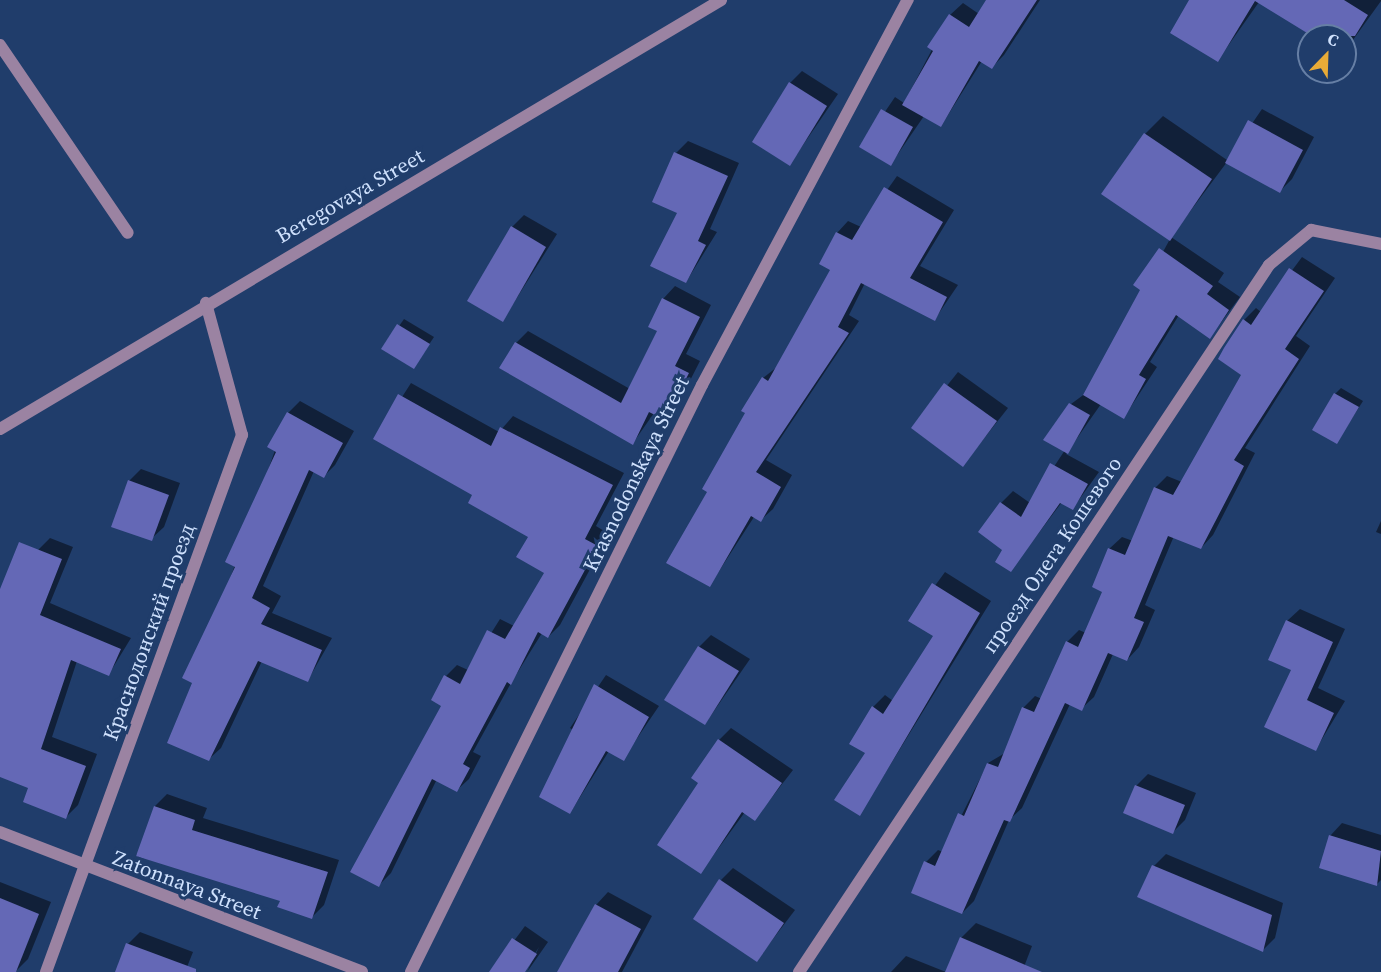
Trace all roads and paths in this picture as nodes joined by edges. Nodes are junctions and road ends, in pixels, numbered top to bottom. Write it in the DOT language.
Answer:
graph roads {
  1 [pos="721,0"];
  2 [pos="908,0"];
  3 [pos="0,45"];
  4 [pos="128,234"];
  5 [pos="1381,244"];
  6 [pos="206,303"];
  7 [pos="0,429"];
  8 [pos="0,832"];
  9 [pos="84,866"];
  10 [pos="46,972"];
  11 [pos="362,972"];
  12 [pos="411,972"];
  13 [pos="799,972"];
  1 -- 6 [label="street, Beregovaya Street"];
  2 -- 12 [label="street, Krasnodonskaya Street"];
  3 -- 4 [label="street"];
  5 -- 13 [label="street, проезд Олега Кошевого"];
  6 -- 7 [label="street, Beregovaya Street"];
  6 -- 9 [label="street, Краснодонский проезд"];
  8 -- 9 [label="street, Zatonnaya Street"];
  9 -- 10 [label="street, Краснодонский проезд"];
  9 -- 11 [label="street, Zatonnaya Street"];
}
